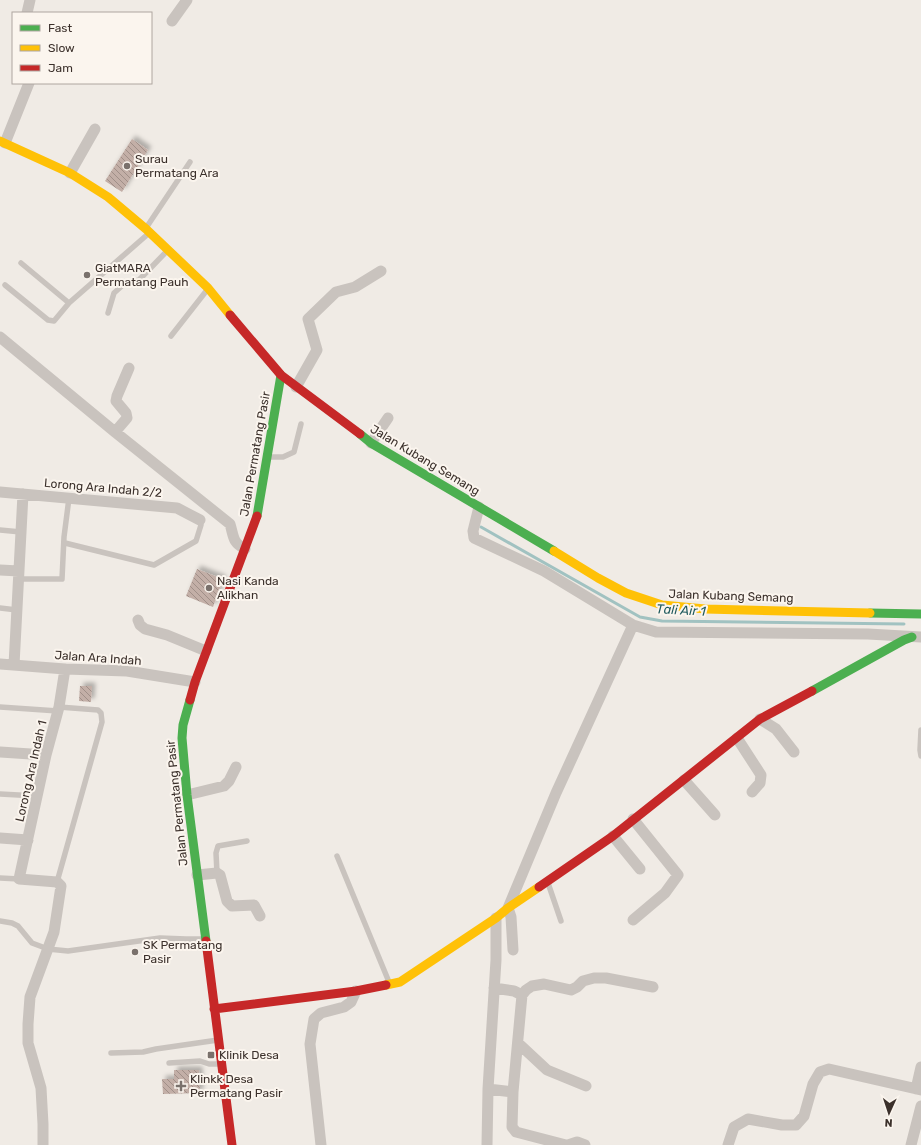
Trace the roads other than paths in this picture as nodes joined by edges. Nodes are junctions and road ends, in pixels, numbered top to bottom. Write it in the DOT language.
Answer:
graph roads {
  1 [pos="30,0"];
  2 [pos="187,0"];
  3 [pos="27,12"];
  4 [pos="172,22"];
  5 [pos="29,84"];
  6 [pos="95,129"];
  7 [pos="3,142"];
  8 [pos="190,162"];
  9 [pos="70,173"];
  10 [pos="148,231"];
  11 [pos="169,250"];
  12 [pos="21,263"];
  13 [pos="381,271"];
  14 [pos="5,285"];
  15 [pos="208,288"];
  16 [pos="69,303"];
  17 [pos="108,313"];
  18 [pos="171,336"];
  19 [pos="0,337"];
  20 [pos="129,368"];
  21 [pos="281,375"];
  22 [pos="296,388"];
  23 [pos="388,418"];
  24 [pos="301,424"];
  25 [pos="115,432"];
  26 [pos="371,443"];
  27 [pos="268,458"];
  28 [pos="0,492"];
  29 [pos="23,494"];
  30 [pos="69,498"];
  31 [pos="478,507"];
  32 [pos="200,520"];
  33 [pos="0,530"];
  34 [pos="21,532"];
  35 [pos="65,543"];
  36 [pos="245,549"];
  37 [pos="0,570"];
  38 [pos="19,575"];
  39 [pos="0,608"];
  40 [pos="17,610"];
  41 [pos="921,614"];
  42 [pos="138,620"];
  43 [pos="633,625"];
  44 [pos="916,637"];
  45 [pos="206,652"];
  46 [pos="0,664"];
  47 [pos="14,665"];
  48 [pos="65,669"];
  49 [pos="195,682"];
  50 [pos="0,707"];
  51 [pos="59,709"];
  52 [pos="760,719"];
  53 [pos="921,730"];
  54 [pos="737,738"];
  55 [pos="0,752"];
  56 [pos="794,752"];
  57 [pos="46,755"];
  58 [pos="921,756"];
  59 [pos="236,767"];
  60 [pos="684,780"];
  61 [pos="752,792"];
  62 [pos="0,794"];
  63 [pos="187,795"];
  64 [pos="38,796"];
  65 [pos="715,815"];
  66 [pos="633,819"];
  67 [pos="613,836"];
  68 [pos="0,838"];
  69 [pos="28,840"];
  70 [pos="247,842"];
  71 [pos="337,856"];
  72 [pos="640,869"];
  73 [pos="216,874"];
  74 [pos="197,875"];
  75 [pos="0,878"];
  76 [pos="19,879"];
  77 [pos="547,881"];
  78 [pos="57,882"];
  79 [pos="508,908"];
  80 [pos="260,916"];
  81 [pos="496,918"];
  82 [pos="632,920"];
  83 [pos="0,921"];
  84 [pos="561,921"];
  85 [pos="206,939"];
  86 [pos="48,949"];
  87 [pos="513,950"];
  88 [pos="390,984"];
  89 [pos="653,987"];
  90 [pos="494,988"];
  91 [pos="356,991"];
  92 [pos="522,995"];
  93 [pos="214,1009"];
  94 [pos="218,1040"];
  95 [pos="518,1043"];
  96 [pos="111,1053"];
  97 [pos="169,1063"];
  98 [pos="221,1064"];
  99 [pos="921,1067"];
  100 [pos="586,1086"];
  101 [pos="488,1089"];
  102 [pos="919,1090"];
  103 [pos="513,1092"];
  104 [pos="921,1106"];
  105 [pos="43,1145"];
  106 [pos="232,1145"];
  107 [pos="321,1145"];
  108 [pos="487,1145"];
  109 [pos="567,1145"];
  110 [pos="585,1145"];
  111 [pos="728,1145"];
  112 [pos="911,1145"];
  1 -- 3 [label="street"];
  2 -- 4 [label="street"];
  5 -- 7 [label="street"];
  6 -- 9 [label="street"];
  7 -- 9 [label="main road, Jalan Kubang Semang"];
  8 -- 10 [label="lane"];
  9 -- 10 [label="main road, Jalan Kubang Semang"];
  10 -- 11 [label="main road, Jalan Kubang Semang"];
  10 -- 16 [label="lane"];
  11 -- 15 [label="main road, Jalan Kubang Semang"];
  11 -- 17 [label="lane"];
  12 -- 16 [label="lane"];
  13 -- 22 [label="street"];
  14 -- 16 [label="lane"];
  15 -- 18 [label="lane"];
  15 -- 21 [label="main road, Jalan Kubang Semang"];
  19 -- 25 [label="street"];
  20 -- 25 [label="street"];
  21 -- 22 [label="main road, Jalan Kubang Semang"];
  21 -- 27 [label="main road, Jalan Permatang Pasir"];
  22 -- 26 [label="main road, Jalan Kubang Semang"];
  23 -- 26 [label="street"];
  24 -- 27 [label="lane"];
  25 -- 36 [label="street"];
  26 -- 31 [label="main road, Jalan Kubang Semang"];
  27 -- 36 [label="main road, Jalan Permatang Pasir"];
  28 -- 29 [label="street, Lorong Ara Indah 2/2"];
  29 -- 30 [label="street, Lorong Ara Indah 2/2"];
  29 -- 34 [label="street"];
  30 -- 32 [label="street, Lorong Ara Indah 2/2"];
  30 -- 35 [label="lane"];
  31 -- 41 [label="main road, Jalan Kubang Semang"];
  31 -- 43 [label="street"];
  32 -- 35 [label="lane"];
  33 -- 34 [label="lane"];
  34 -- 38 [label="street"];
  35 -- 38 [label="lane"];
  36 -- 45 [label="main road, Jalan Permatang Pasir"];
  37 -- 38 [label="street"];
  38 -- 40 [label="street"];
  39 -- 40 [label="lane"];
  40 -- 47 [label="street"];
  42 -- 45 [label="street"];
  43 -- 44 [label="street"];
  43 -- 79 [label="street"];
  44 -- 52 [label="main road"];
  45 -- 49 [label="main road, Jalan Permatang Pasir"];
  46 -- 47 [label="street, Jalan Ara Indah"];
  47 -- 48 [label="street, Jalan Ara Indah"];
  48 -- 49 [label="street, Jalan Ara Indah"];
  48 -- 51 [label="street, Lorong Ara Indah 1"];
  49 -- 63 [label="main road, Jalan Permatang Pasir"];
  50 -- 51 [label="lane"];
  51 -- 57 [label="street, Lorong Ara Indah 1"];
  51 -- 78 [label="lane"];
  52 -- 54 [label="main road"];
  52 -- 56 [label="street"];
  53 -- 58 [label="lane"];
  54 -- 60 [label="main road"];
  54 -- 61 [label="street"];
  55 -- 57 [label="street"];
  57 -- 64 [label="street, Lorong Ara Indah 1"];
  59 -- 63 [label="street"];
  60 -- 65 [label="street"];
  60 -- 66 [label="main road"];
  62 -- 64 [label="lane"];
  63 -- 74 [label="main road, Jalan Permatang Pasir"];
  64 -- 69 [label="street, Lorong Ara Indah 1"];
  66 -- 67 [label="main road"];
  66 -- 82 [label="street"];
  67 -- 72 [label="street"];
  67 -- 77 [label="main road"];
  68 -- 69 [label="street"];
  69 -- 76 [label="street, Lorong Ara Indah 1"];
  70 -- 73 [label="lane"];
  71 -- 88 [label="lane"];
  73 -- 74 [label="street"];
  73 -- 80 [label="street"];
  74 -- 85 [label="main road, Jalan Permatang Pasir"];
  75 -- 76 [label="lane"];
  76 -- 78 [label="street"];
  77 -- 79 [label="main road"];
  77 -- 84 [label="lane"];
  78 -- 86 [label="street"];
  79 -- 81 [label="main road"];
  79 -- 87 [label="street"];
  81 -- 88 [label="main road"];
  81 -- 90 [label="street"];
  83 -- 86 [label="lane"];
  85 -- 86 [label="lane"];
  85 -- 93 [label="main road, Jalan Permatang Pasir"];
  86 -- 105 [label="street"];
  88 -- 91 [label="main road"];
  89 -- 92 [label="street"];
  90 -- 92 [label="street"];
  90 -- 101 [label="street"];
  91 -- 93 [label="main road"];
  91 -- 107 [label="street"];
  92 -- 95 [label="street"];
  93 -- 94 [label="main road, Jalan Permatang Pasir"];
  94 -- 96 [label="lane"];
  94 -- 98 [label="main road, Jalan Permatang Pasir"];
  95 -- 100 [label="street"];
  95 -- 103 [label="street"];
  97 -- 98 [label="lane"];
  98 -- 106 [label="main road, Jalan Permatang Pasir"];
  99 -- 102 [label="street"];
  101 -- 103 [label="street"];
  101 -- 108 [label="street"];
  102 -- 111 [label="street"];
  103 -- 109 [label="street"];
  104 -- 112 [label="street"];
  109 -- 110 [label="street"];
}
